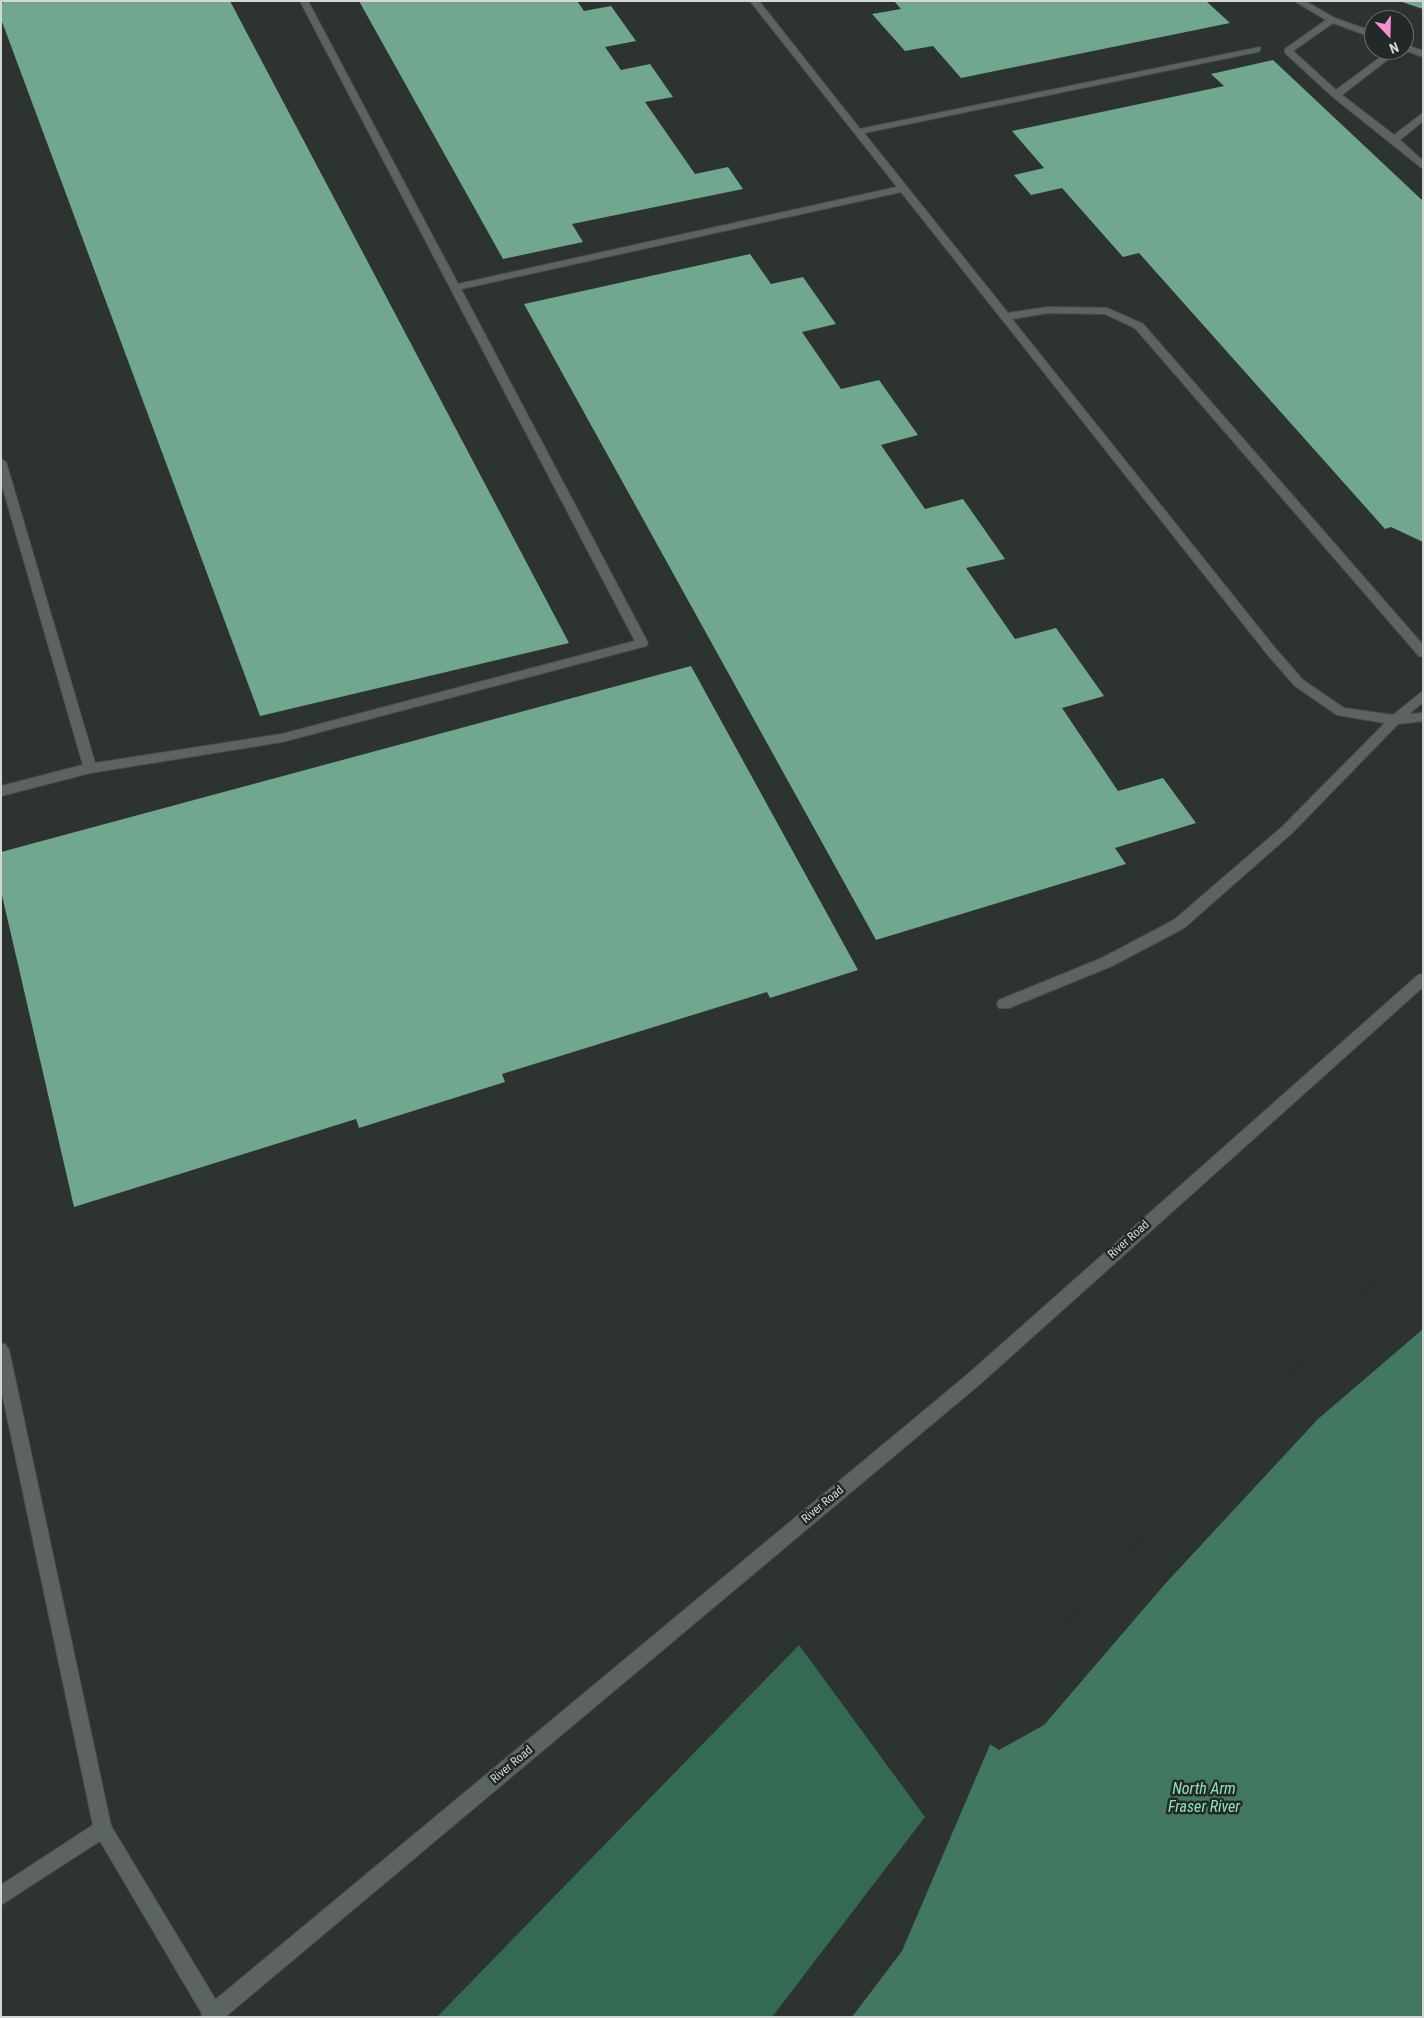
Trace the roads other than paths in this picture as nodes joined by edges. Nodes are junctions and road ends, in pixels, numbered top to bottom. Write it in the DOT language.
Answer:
graph roads {
  1 [pos="304,1"];
  2 [pos="754,1"];
  3 [pos="1298,1"];
  4 [pos="1332,20"];
  5 [pos="1364,31"];
  6 [pos="1256,49"];
  7 [pos="1383,60"];
  8 [pos="1336,95"];
  9 [pos="1423,116"];
  10 [pos="858,132"];
  11 [pos="1394,140"];
  12 [pos="1423,166"];
  13 [pos="903,189"];
  14 [pos="456,287"];
  15 [pos="1005,317"];
  16 [pos="1,462"];
  17 [pos="1423,653"];
  18 [pos="1423,695"];
  19 [pos="1423,717"];
  20 [pos="1395,720"];
  21 [pos="90,768"];
  22 [pos="1,791"];
  23 [pos="1423,979"];
  24 [pos="1004,1004"];
  25 [pos="1,1350"];
  26 [pos="103,1830"];
  27 [pos="1,1896"];
  28 [pos="212,2015"];
  1 -- 14 [label="street"];
  2 -- 10 [label="street"];
  3 -- 4 [label="street"];
  4 -- 5 [label="street"];
  4 -- 8 [label="street"];
  6 -- 10 [label="street"];
  7 -- 8 [label="street"];
  8 -- 11 [label="street"];
  9 -- 11 [label="street"];
  10 -- 13 [label="street"];
  11 -- 12 [label="street"];
  13 -- 14 [label="street"];
  13 -- 15 [label="street"];
  14 -- 21 [label="street"];
  15 -- 17 [label="street"];
  15 -- 20 [label="street"];
  16 -- 21 [label="street"];
  18 -- 20 [label="lane"];
  19 -- 20 [label="street"];
  20 -- 24 [label="lane"];
  21 -- 22 [label="street"];
  23 -- 28 [label="street, River Road"];
  25 -- 26 [label="street"];
  26 -- 27 [label="street"];
  26 -- 28 [label="street"];
}
